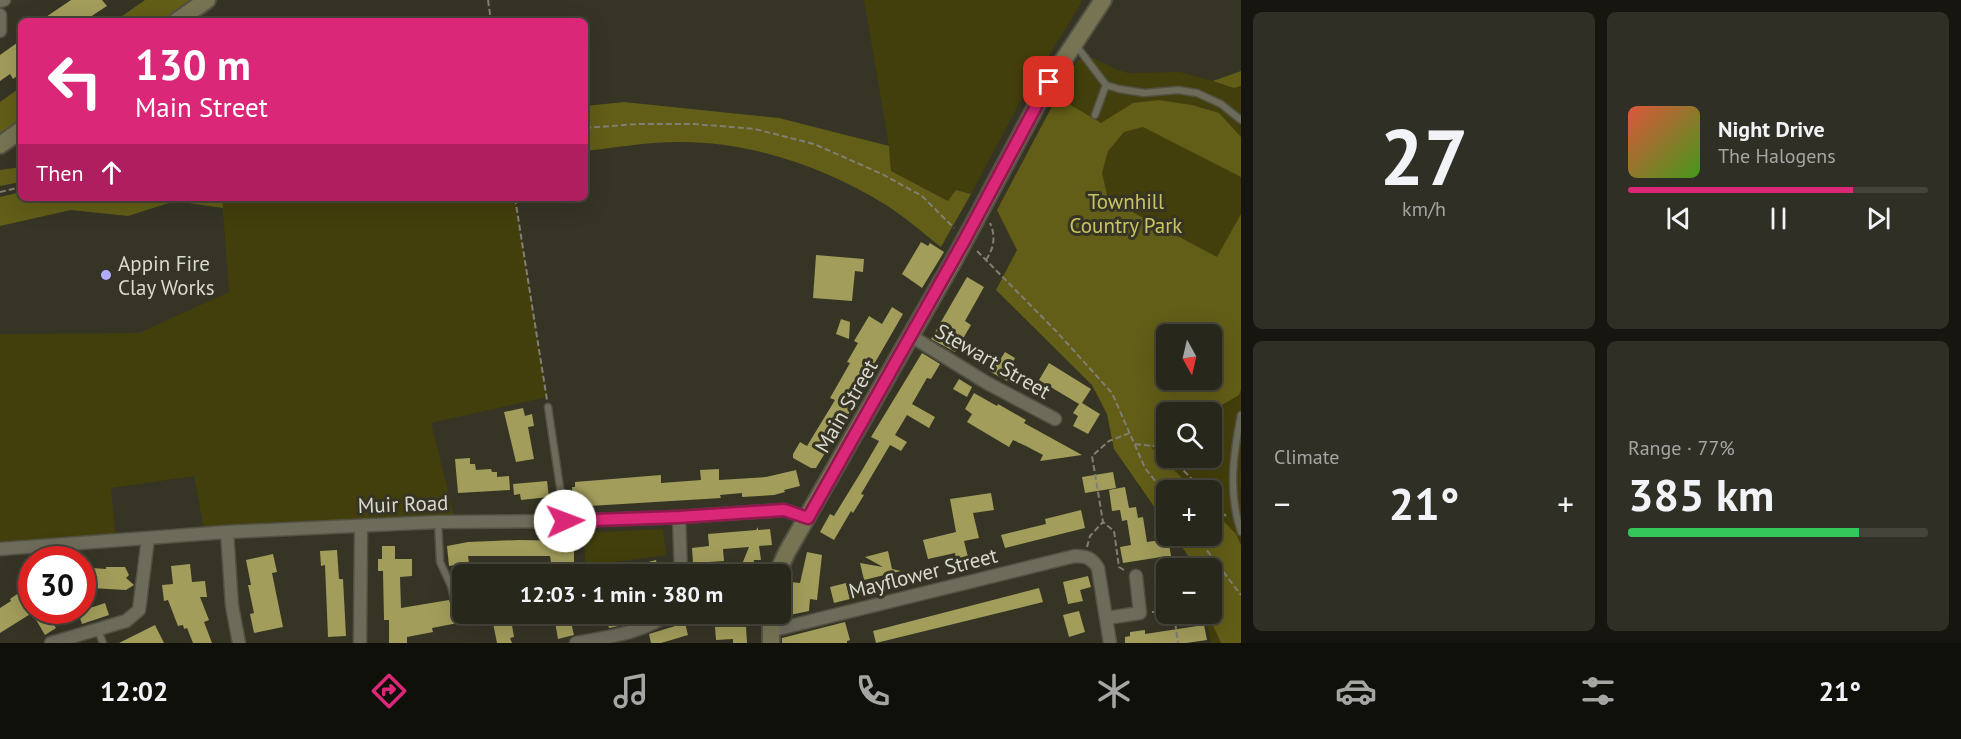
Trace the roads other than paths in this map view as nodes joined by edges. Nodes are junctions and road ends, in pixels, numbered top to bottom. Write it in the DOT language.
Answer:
graph roads {
  1 [pos="207,0"];
  2 [pos="1103,0"];
  3 [pos="0,15"];
  4 [pos="181,18"];
  5 [pos="0,31"];
  6 [pos="1074,44"];
  7 [pos="1106,85"];
  8 [pos="1095,115"];
  9 [pos="1241,120"];
  10 [pos="18,132"];
  11 [pos="0,145"];
  12 [pos="911,336"];
  13 [pos="548,407"];
  14 [pos="1241,415"];
  15 [pos="1055,419"];
  16 [pos="679,517"];
  17 [pos="808,518"];
  18 [pos="565,521"];
  19 [pos="438,522"];
  20 [pos="361,526"];
  21 [pos="227,532"];
  22 [pos="1241,532"];
  23 [pos="148,538"];
  24 [pos="0,549"];
  25 [pos="681,564"];
  26 [pos="782,564"];
  27 [pos="1136,576"];
  28 [pos="452,590"];
  29 [pos="1107,618"];
  30 [pos="650,624"];
  31 [pos="771,626"];
  32 [pos="97,628"];
  33 [pos="51,643"];
  34 [pos="103,643"];
  35 [pos="239,643"];
  36 [pos="360,643"];
  37 [pos="576,643"];
  38 [pos="1110,643"];
  1 -- 4 [label="street"];
  2 -- 6 [label="street, Main Street"];
  3 -- 5 [label="street"];
  6 -- 7 [label="lane"];
  6 -- 12 [label="street, Main Street, bridge"];
  7 -- 8 [label="lane"];
  7 -- 9 [label="lane"];
  10 -- 11 [label="street"];
  12 -- 15 [label="street, Stewart Street"];
  12 -- 17 [label="street, Main Street"];
  13 -- 18 [label="lane"];
  14 -- 22 [label="lane"];
  16 -- 17 [label="street, Muir Road"];
  16 -- 18 [label="street, Muir Road"];
  16 -- 25 [label="street"];
  17 -- 26 [label="street, Main Street"];
  18 -- 19 [label="street, Muir Road"];
  19 -- 20 [label="street, Muir Road"];
  19 -- 28 [label="lane"];
  20 -- 21 [label="street, Muir Road"];
  20 -- 36 [label="street"];
  21 -- 23 [label="street, Muir Road"];
  21 -- 35 [label="street"];
  23 -- 24 [label="street, Muir Road"];
  23 -- 32 [label="street"];
  27 -- 29 [label="street"];
  29 -- 31 [label="street, Mayflower Street"];
  29 -- 38 [label="street"];
  30 -- 37 [label="street"];
  32 -- 33 [label="street"];
  32 -- 34 [label="lane"];
}
